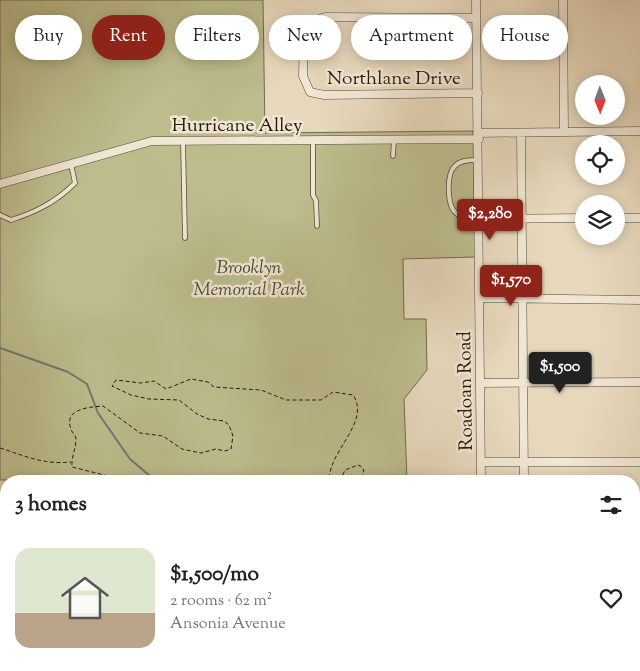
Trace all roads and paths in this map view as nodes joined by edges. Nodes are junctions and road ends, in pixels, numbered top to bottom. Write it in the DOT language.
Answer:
graph roads {
  1 [pos="476,0"];
  2 [pos="563,0"];
  3 [pos="476,18"];
  4 [pos="478,93"];
  5 [pos="640,131"];
  6 [pos="564,132"];
  7 [pos="521,133"];
  8 [pos="479,136"];
  9 [pos="394,139"];
  10 [pos="312,140"];
  11 [pos="183,141"];
  12 [pos="393,156"];
  13 [pos="479,160"];
  14 [pos="72,164"];
  15 [pos="0,184"];
  16 [pos="0,214"];
  17 [pos="522,217"];
  18 [pos="575,218"];
  19 [pos="625,218"];
  20 [pos="640,218"];
  21 [pos="478,219"];
  22 [pos="317,226"];
  23 [pos="185,238"];
  24 [pos="479,298"];
  25 [pos="522,300"];
  26 [pos="640,300"];
  27 [pos="524,382"];
  28 [pos="640,382"];
  29 [pos="480,383"];
  30 [pos="0,448"];
  31 [pos="71,462"];
  32 [pos="481,462"];
  33 [pos="524,462"];
  34 [pos="640,462"];
  35 [pos="105,475"];
  36 [pos="330,475"];
  37 [pos="343,475"];
  38 [pos="362,475"];
  39 [pos="481,475"];
  40 [pos="524,475"];
  1 -- 3 [label="street, Roadoan Road"];
  2 -- 6 [label="street"];
  3 -- 4 [label="street, Roadoan Road"];
  3 -- 4 [label="street, Northlane Drive"];
  4 -- 8 [label="street, Roadoan Road"];
  5 -- 6 [label="street, Hurricane Alley"];
  6 -- 7 [label="street, Hurricane Alley"];
  7 -- 8 [label="street, Hurricane Alley"];
  7 -- 17 [label="street"];
  8 -- 9 [label="street, Hurricane Alley"];
  8 -- 13 [label="street, Roadoan Road"];
  9 -- 10 [label="street, Hurricane Alley"];
  9 -- 12 [label="lane"];
  10 -- 11 [label="street, Hurricane Alley"];
  10 -- 22 [label="lane"];
  11 -- 14 [label="street, Hurricane Alley"];
  11 -- 23 [label="lane"];
  13 -- 21 [label="street, Roadoan Road"];
  13 -- 21 [label="lane"];
  14 -- 15 [label="street, Hurricane Alley"];
  14 -- 16 [label="lane"];
  17 -- 18 [label="street"];
  17 -- 21 [label="street"];
  17 -- 25 [label="street"];
  19 -- 20 [label="street"];
  21 -- 24 [label="street, Roadoan Road"];
  24 -- 25 [label="street"];
  24 -- 29 [label="street, Roadoan Road"];
  25 -- 26 [label="street"];
  25 -- 27 [label="street"];
  27 -- 28 [label="street"];
  27 -- 29 [label="street"];
  27 -- 33 [label="street"];
  29 -- 32 [label="street, Roadoan Road"];
  30 -- 31 [label="path"];
  31 -- 35 [label="path"];
  31 -- 36 [label="path"];
  32 -- 33 [label="street"];
  32 -- 39 [label="street, Roadoan Road"];
  33 -- 34 [label="street"];
  33 -- 40 [label="street"];
  37 -- 38 [label="path"];
}
